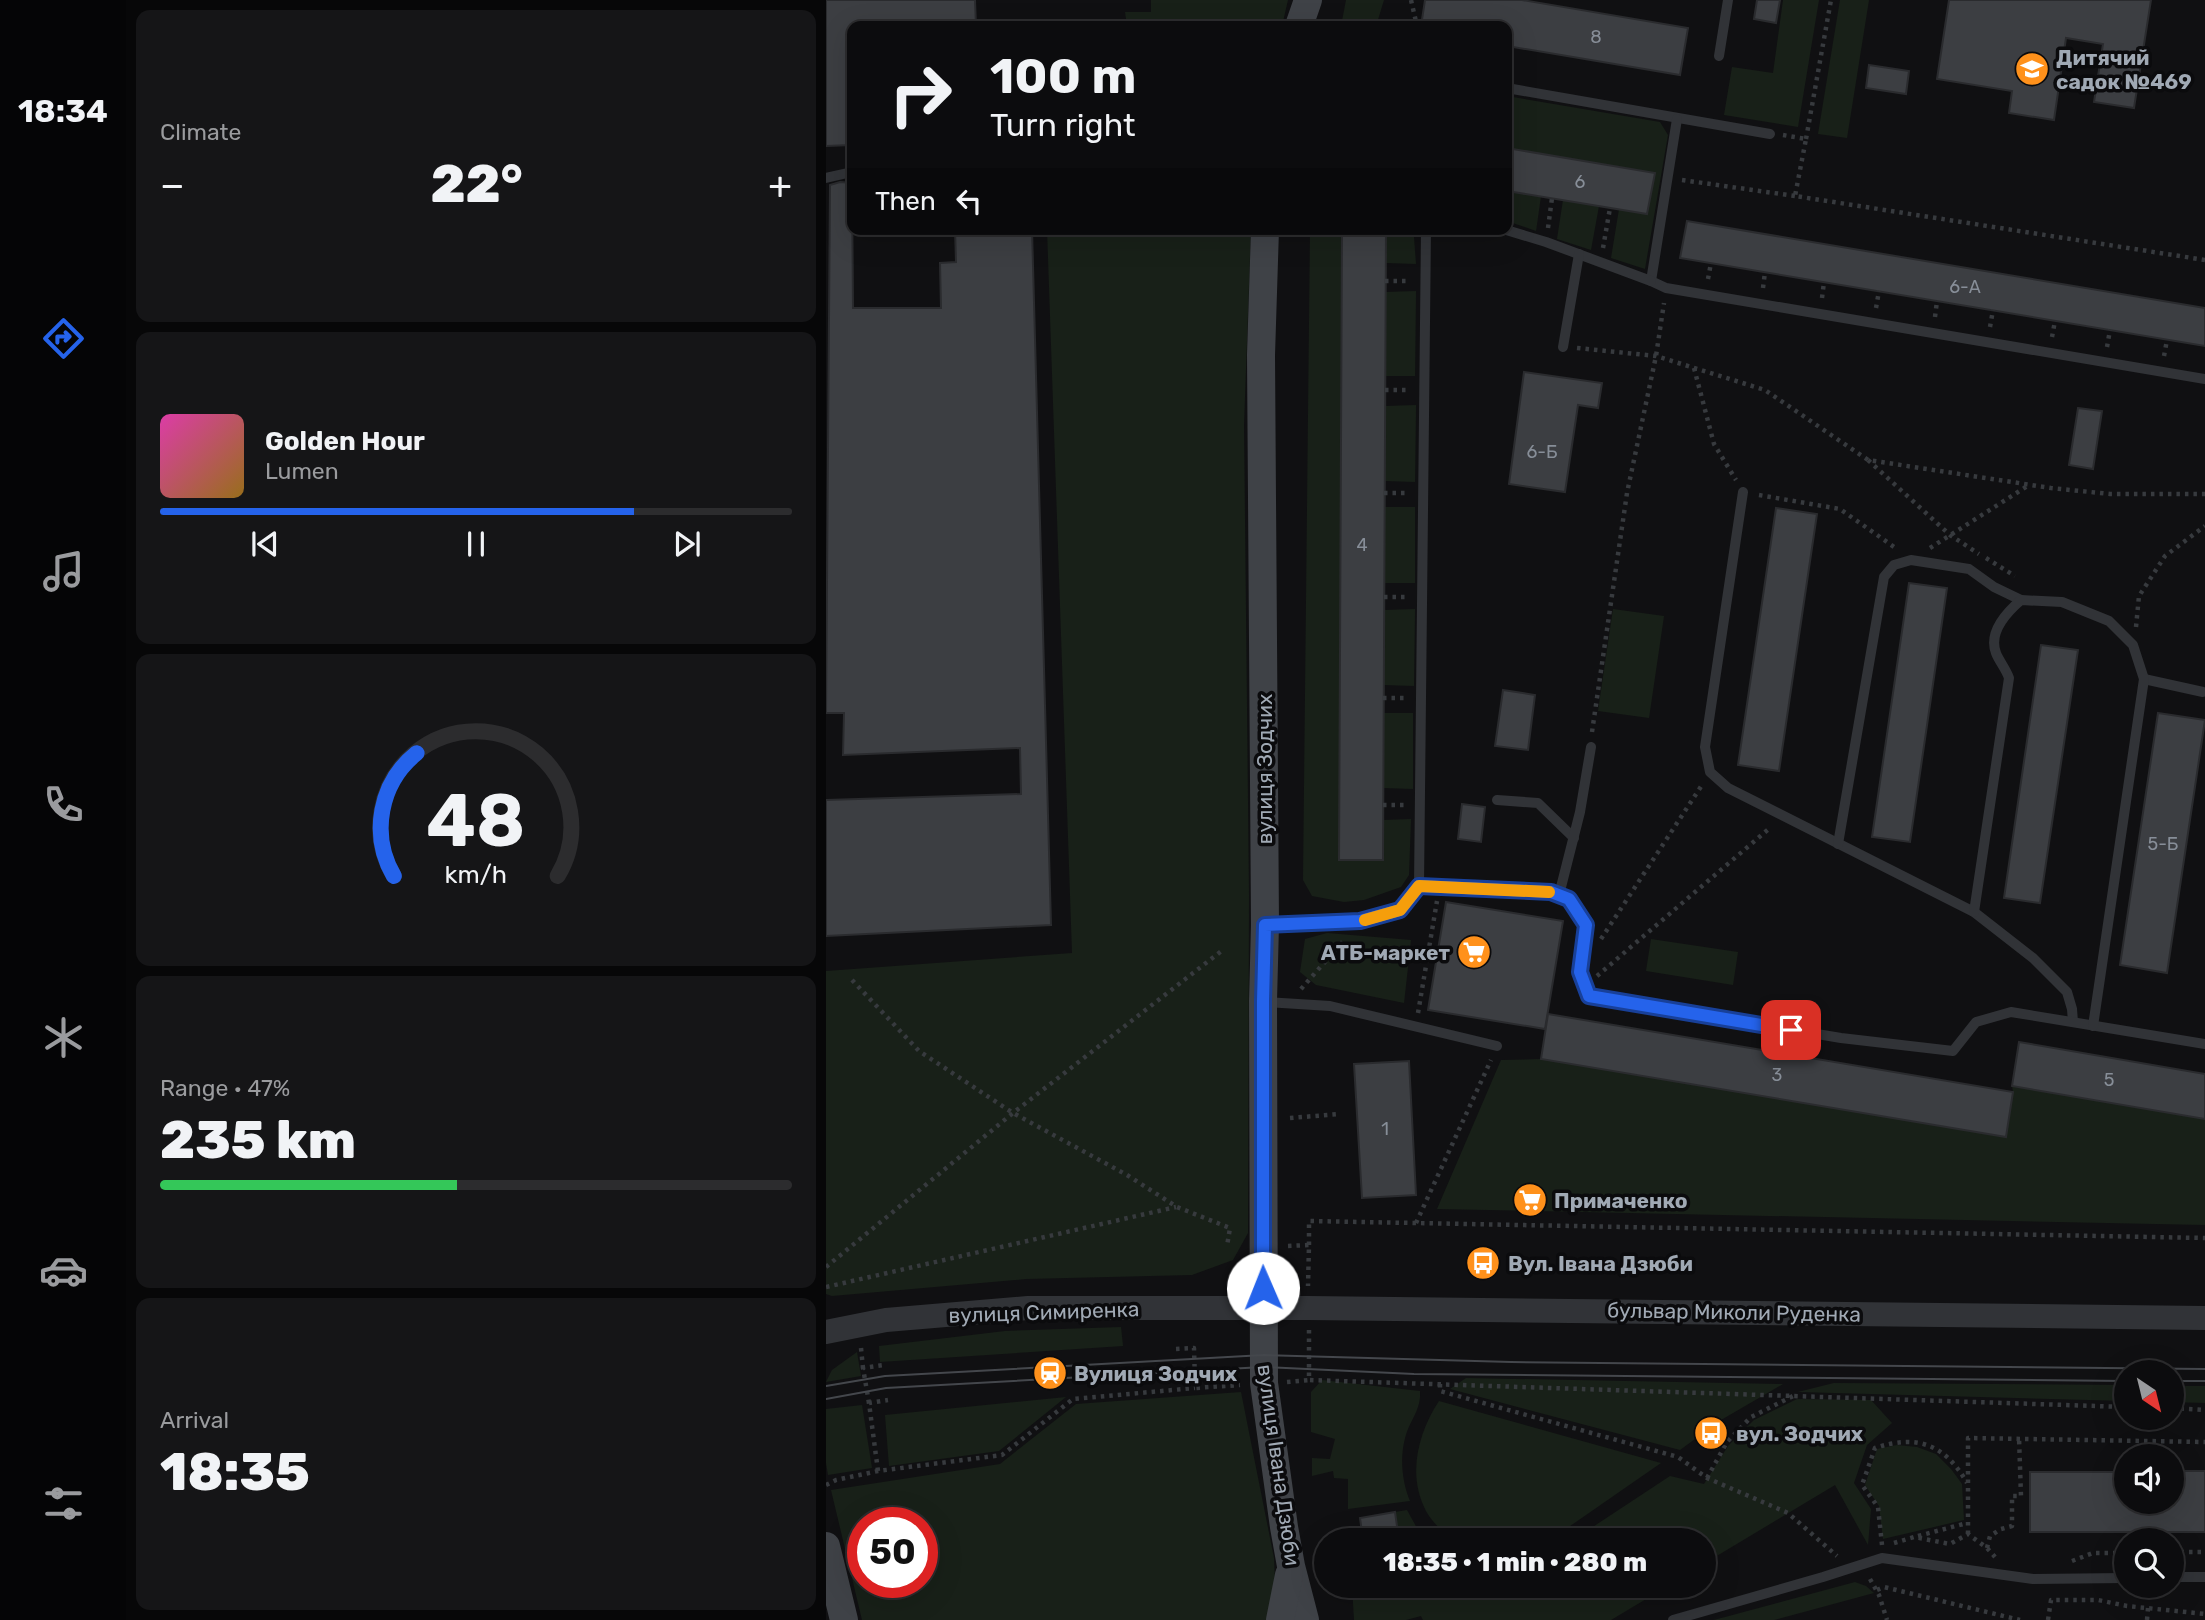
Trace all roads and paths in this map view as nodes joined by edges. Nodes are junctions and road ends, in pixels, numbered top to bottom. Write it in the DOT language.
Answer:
graph roads {
  1 [pos="1308,0"];
  2 [pos="1411,0"];
  3 [pos="1728,0"];
  4 [pos="1831,0"];
  5 [pos="1301,21"];
  6 [pos="1416,21"];
  7 [pos="1718,56"];
  8 [pos="1512,89"];
  9 [pos="1676,118"];
  10 [pos="1770,134"];
  11 [pos="1806,139"];
  12 [pos="847,173"];
  13 [pos="826,178"];
  14 [pos="1667,178"];
  15 [pos="1796,196"];
  16 [pos="1552,198"];
  17 [pos="1610,208"];
  18 [pos="1512,232"];
  19 [pos="1265,235"];
  20 [pos="1426,235"];
  21 [pos="1546,242"];
  22 [pos="1579,254"];
  23 [pos="2205,260"];
  24 [pos="1601,262"];
  25 [pos="1385,281"];
  26 [pos="1425,281"];
  27 [pos="1651,281"];
  28 [pos="1666,288"];
  29 [pos="1563,346"];
  30 [pos="1656,356"];
  31 [pos="1694,368"];
  32 [pos="2205,379"];
  33 [pos="1385,390"];
  34 [pos="1424,390"];
  35 [pos="1868,460"];
  36 [pos="2030,485"];
  37 [pos="1743,492"];
  38 [pos="1384,493"];
  39 [pos="1423,493"];
  40 [pos="2205,494"];
  41 [pos="2205,526"];
  42 [pos="1950,535"];
  43 [pos="1911,560"];
  44 [pos="2021,579"];
  45 [pos="2021,600"];
  46 [pos="2133,645"];
  47 [pos="2144,679"];
  48 [pos="2203,692"];
  49 [pos="1591,747"];
  50 [pos="1710,772"];
  51 [pos="1497,800"];
  52 [pos="1783,816"];
  53 [pos="1574,838"];
  54 [pos="1838,844"];
  55 [pos="1419,886"];
  56 [pos="1439,887"];
  57 [pos="1559,895"];
  58 [pos="1974,912"];
  59 [pos="1360,921"];
  60 [pos="1265,925"];
  61 [pos="1224,949"];
  62 [pos="1580,972"];
  63 [pos="852,980"];
  64 [pos="1585,985"];
  65 [pos="1276,1002"];
  66 [pos="2073,1022"];
  67 [pos="2093,1026"];
  68 [pos="1415,1027"];
  69 [pos="2205,1044"];
  70 [pos="1497,1046"];
  71 [pos="1013,1113"];
  72 [pos="1340,1114"];
  73 [pos="1290,1118"];
  74 [pos="1177,1207"];
  75 [pos="1416,1223"];
  76 [pos="2205,1238"];
  77 [pos="1309,1245"];
  78 [pos="1227,1246"];
  79 [pos="1263,1247"];
  80 [pos="826,1267"];
  81 [pos="826,1287"];
  82 [pos="1308,1308"];
  83 [pos="1264,1309"];
  84 [pos="2205,1318"];
  85 [pos="826,1332"];
  86 [pos="1309,1348"];
  87 [pos="1176,1349"];
  88 [pos="884,1365"];
  89 [pos="1195,1381"];
  90 [pos="1178,1382"];
  91 [pos="1264,1383"];
  92 [pos="1440,1384"];
  93 [pos="1195,1388"];
  94 [pos="1796,1395"];
  95 [pos="888,1400"];
  96 [pos="869,1403"];
  97 [pos="2114,1407"];
  98 [pos="2184,1409"];
  99 [pos="2205,1410"];
  100 [pos="2019,1437"];
  101 [pos="2205,1442"];
  102 [pos="878,1471"];
  103 [pos="1707,1478"];
  104 [pos="826,1485"];
  105 [pos="1968,1485"];
  106 [pos="1968,1523"];
  107 [pos="1968,1534"];
  108 [pos="1914,1537"];
  109 [pos="826,1546"];
  110 [pos="1882,1546"];
  111 [pos="1987,1548"];
  112 [pos="1872,1552"];
  113 [pos="2184,1552"];
  114 [pos="2205,1552"];
  115 [pos="2114,1553"];
  116 [pos="2005,1560"];
  117 [pos="2060,1565"];
  118 [pos="1291,1566"];
  119 [pos="1852,1566"];
  120 [pos="2184,1577"];
  121 [pos="2205,1577"];
  122 [pos="2114,1578"];
  123 [pos="1877,1590"];
  124 [pos="2148,1608"];
  125 [pos="2205,1614"];
  126 [pos="844,1620"];
  127 [pos="1280,1620"];
  128 [pos="1306,1620"];
  129 [pos="1673,1620"];
  130 [pos="1887,1620"];
  131 [pos="2020,1620"];
  132 [pos="2049,1620"];
  133 [pos="2147,1620"];
  1 -- 5 [label="main road"];
  2 -- 6 [label="path"];
  3 -- 7 [label="lane"];
  4 -- 11 [label="path"];
  8 -- 9 [label="lane"];
  9 -- 10 [label="lane"];
  9 -- 14 [label="lane"];
  10 -- 11 [label="path"];
  11 -- 15 [label="path"];
  12 -- 13 [label="lane"];
  14 -- 15 [label="path"];
  14 -- 27 [label="lane"];
  15 -- 23 [label="path"];
  16 -- 21 [label="path"];
  17 -- 24 [label="path"];
  18 -- 21 [label="lane"];
  19 -- 60 [label="main road, вулиця Зодчих"];
  20 -- 26 [label="lane"];
  21 -- 22 [label="lane"];
  22 -- 24 [label="lane"];
  22 -- 29 [label="lane"];
  24 -- 27 [label="lane"];
  25 -- 26 [label="path"];
  26 -- 34 [label="lane"];
  27 -- 28 [label="lane"];
  28 -- 30 [label="path"];
  28 -- 32 [label="lane"];
  29 -- 30 [label="path"];
  30 -- 31 [label="path"];
  30 -- 49 [label="path"];
  31 -- 35 [label="path"];
  31 -- 37 [label="path"];
  33 -- 34 [label="path"];
  34 -- 39 [label="lane"];
  35 -- 36 [label="path"];
  35 -- 42 [label="path"];
  36 -- 40 [label="path"];
  36 -- 42 [label="path"];
  37 -- 43 [label="path"];
  37 -- 50 [label="lane"];
  38 -- 39 [label="path"];
  39 -- 55 [label="lane"];
  41 -- 46 [label="path"];
  42 -- 43 [label="path"];
  42 -- 44 [label="path"];
  43 -- 45 [label="lane"];
  43 -- 54 [label="lane"];
  45 -- 46 [label="lane"];
  45 -- 58 [label="lane"];
  46 -- 47 [label="lane"];
  47 -- 48 [label="lane"];
  47 -- 67 [label="lane"];
  49 -- 53 [label="lane"];
  50 -- 52 [label="lane"];
  50 -- 62 [label="path"];
  51 -- 53 [label="lane"];
  52 -- 54 [label="lane"];
  52 -- 64 [label="path"];
  53 -- 57 [label="lane"];
  54 -- 58 [label="lane"];
  55 -- 56 [label="lane"];
  55 -- 59 [label="lane"];
  56 -- 57 [label="lane"];
  56 -- 68 [label="path"];
  57 -- 62 [label="lane"];
  58 -- 66 [label="lane"];
  59 -- 60 [label="lane"];
  59 -- 65 [label="path"];
  60 -- 65 [label="main road, вулиця Зодчих"];
  61 -- 71 [label="path"];
  62 -- 64 [label="lane"];
  63 -- 71 [label="path"];
  64 -- 66 [label="lane"];
  65 -- 68 [label="lane"];
  65 -- 79 [label="main road, вулиця Зодчих"];
  66 -- 67 [label="lane"];
  67 -- 69 [label="lane"];
  68 -- 70 [label="lane"];
  70 -- 75 [label="path"];
  71 -- 74 [label="path"];
  71 -- 80 [label="path"];
  72 -- 73 [label="path"];
  74 -- 78 [label="path"];
  74 -- 81 [label="path"];
  75 -- 76 [label="path"];
  75 -- 77 [label="path"];
  77 -- 79 [label="path"];
  77 -- 82 [label="path"];
  79 -- 83 [label="main road, вулиця Зодчих"];
  82 -- 83 [label="street, бульвар Миколи Руденка"];
  82 -- 84 [label="street, бульвар Миколи Руденка"];
  83 -- 85 [label="street, вулиця Симиренка"];
  83 -- 91 [label="main road, вулиця Івана Дзюби"];
  86 -- 92 [label="path"];
  87 -- 89 [label="path"];
  88 -- 96 [label="path"];
  89 -- 90 [label="path"];
  89 -- 93 [label="path"];
  91 -- 93 [label="path"];
  91 -- 118 [label="main road, вулиця Івана Дзюби"];
  92 -- 94 [label="path"];
  92 -- 103 [label="path"];
  93 -- 102 [label="path"];
  94 -- 97 [label="path"];
  94 -- 103 [label="path"];
  95 -- 96 [label="path"];
  96 -- 102 [label="path"];
  98 -- 99 [label="path"];
  100 -- 101 [label="path"];
  100 -- 105 [label="path"];
  100 -- 111 [label="path"];
  102 -- 104 [label="path"];
  103 -- 119 [label="path"];
  105 -- 106 [label="path"];
  105 -- 110 [label="path"];
  106 -- 107 [label="path"];
  106 -- 108 [label="path"];
  107 -- 108 [label="path"];
  107 -- 111 [label="path"];
  108 -- 110 [label="path"];
  109 -- 126 [label="main road"];
  110 -- 112 [label="path"];
  111 -- 116 [label="path"];
  113 -- 114 [label="path"];
  115 -- 117 [label="path"];
  118 -- 127 [label="main road"];
  118 -- 128 [label="main road, вулиця Івана Дзюби"];
  119 -- 122 [label="lane"];
  119 -- 123 [label="path"];
  119 -- 129 [label="lane"];
  120 -- 121 [label="lane"];
  123 -- 130 [label="path"];
  123 -- 131 [label="path"];
  124 -- 125 [label="path"];
  124 -- 132 [label="path"];
  124 -- 133 [label="path"];
}
